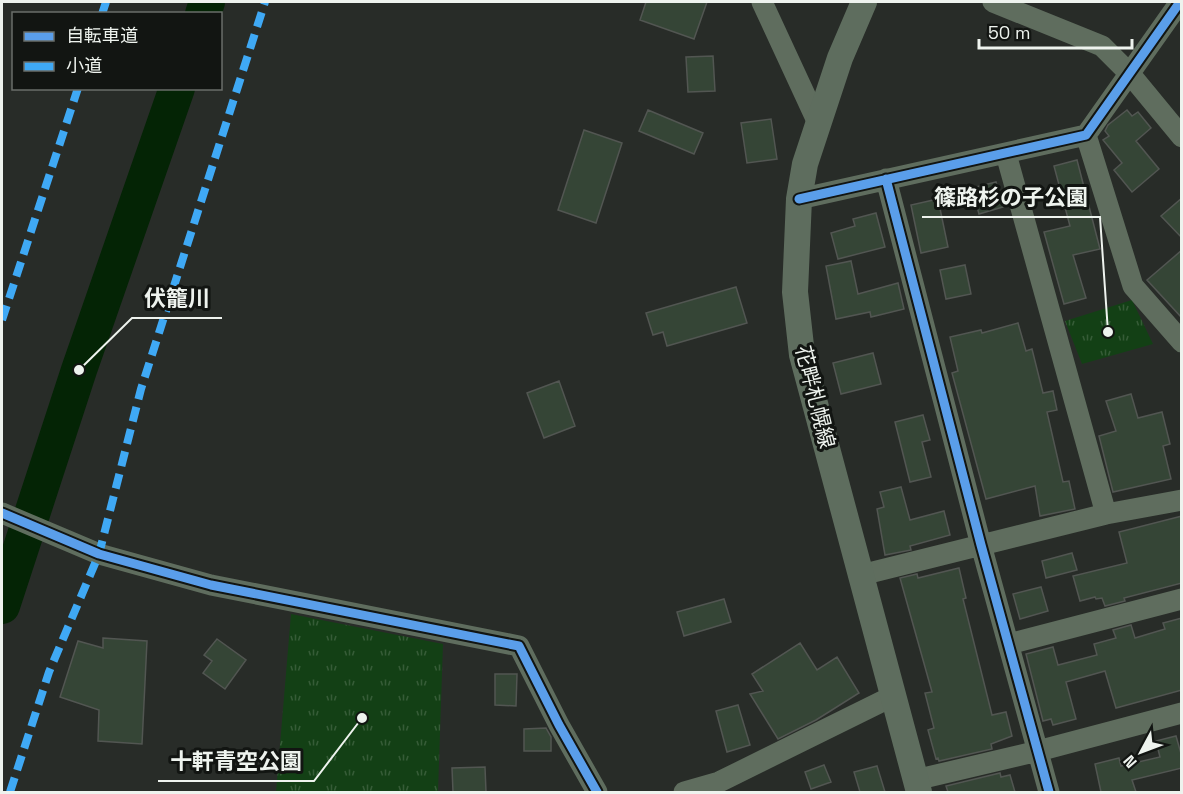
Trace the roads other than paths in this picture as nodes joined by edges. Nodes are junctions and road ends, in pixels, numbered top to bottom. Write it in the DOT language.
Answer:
graph roads {
  1 [pos="762,2"];
  2 [pos="864,2"];
  3 [pos="993,2"];
  4 [pos="1180,2"];
  5 [pos="1130,74"];
  6 [pos="818,123"];
  7 [pos="1086,135"];
  8 [pos="1182,137"];
  9 [pos="1006,154"];
  10 [pos="886,179"];
  11 [pos="799,199"];
  12 [pos="1182,342"];
  13 [pos="1182,500"];
  14 [pos="2,513"];
  15 [pos="1106,514"];
  16 [pos="981,545"];
  17 [pos="861,575"];
  18 [pos="1182,599"];
  19 [pos="1009,644"];
  20 [pos="893,696"];
  21 [pos="1182,713"];
  22 [pos="1038,750"];
  23 [pos="917,786"];
  24 [pos="597,792"];
  25 [pos="684,792"];
  26 [pos="1049,792"];
  1 -- 6 [label="street"];
  2 -- 6 [label="main road, 花畔札幌線"];
  3 -- 5 [label="street"];
  4 -- 5 [label="street"];
  5 -- 7 [label="street"];
  5 -- 8 [label="street"];
  6 -- 11 [label="main road, 花畔札幌線"];
  7 -- 9 [label="street"];
  7 -- 12 [label="street"];
  9 -- 10 [label="street"];
  9 -- 15 [label="street"];
  10 -- 11 [label="street"];
  10 -- 16 [label="street"];
  11 -- 17 [label="main road, 花畔札幌線"];
  13 -- 15 [label="street"];
  14 -- 24 [label="street"];
  15 -- 16 [label="street"];
  16 -- 17 [label="street"];
  16 -- 19 [label="street"];
  17 -- 20 [label="main road, 花畔札幌線"];
  18 -- 19 [label="street"];
  19 -- 22 [label="street"];
  20 -- 23 [label="main road, 花畔札幌線"];
  20 -- 25 [label="street"];
  21 -- 22 [label="street"];
  22 -- 23 [label="street"];
  22 -- 26 [label="street"];
}
